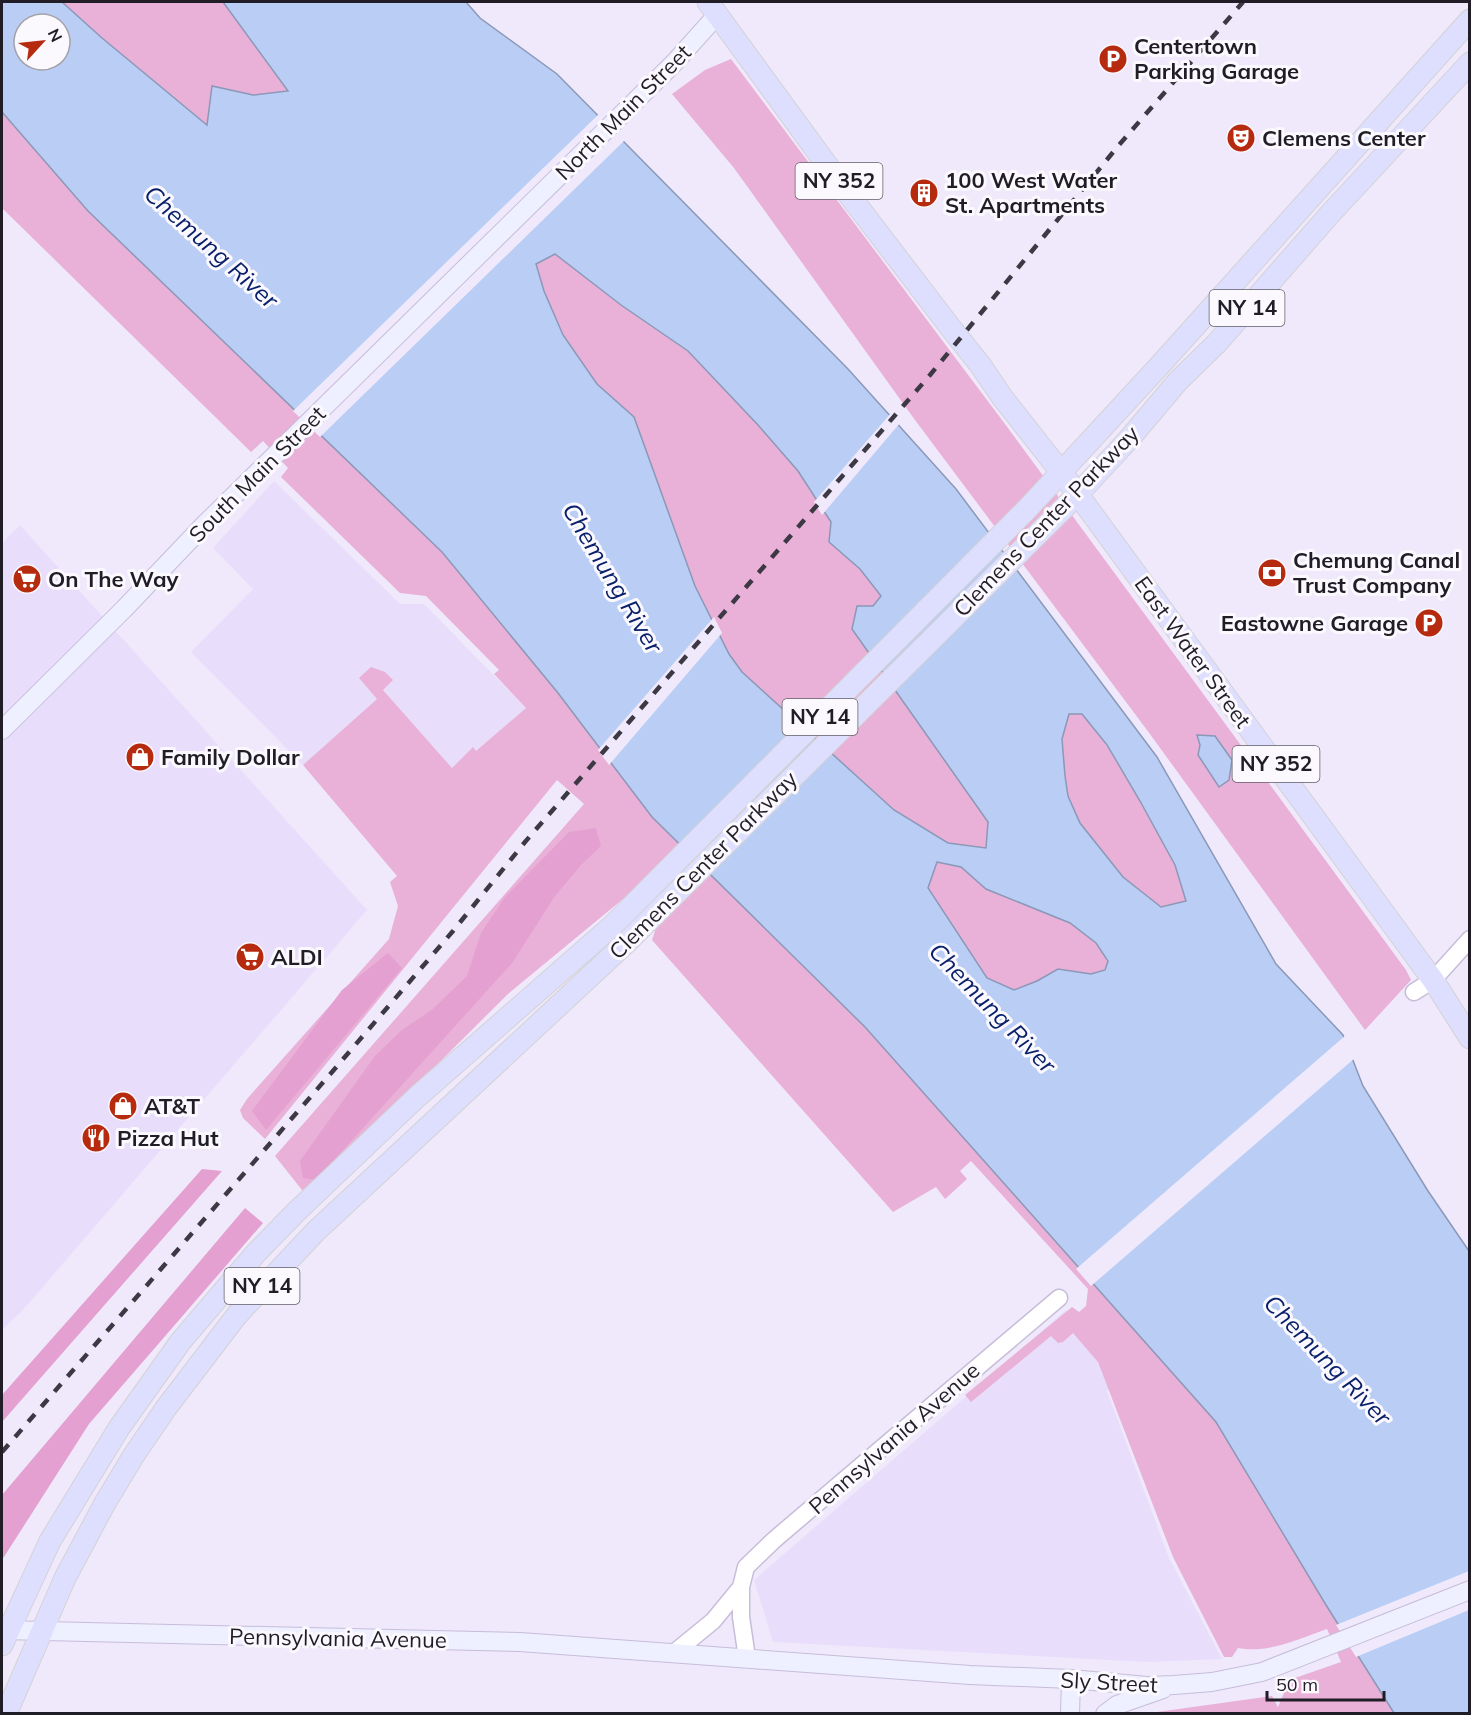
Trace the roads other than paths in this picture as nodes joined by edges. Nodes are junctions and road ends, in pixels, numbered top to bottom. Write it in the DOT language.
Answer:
graph roads {
  1 [pos="719,6"];
  2 [pos="1470,20"];
  3 [pos="1470,63"];
  4 [pos="515,220"];
  5 [pos="1062,473"];
  6 [pos="1078,494"];
  7 [pos="2,730"];
  8 [pos="1470,939"];
  9 [pos="1434,980"];
  10 [pos="1414,992"];
  11 [pos="1470,1038"];
  12 [pos="1059,1298"];
  13 [pos="741,1587"];
  14 [pos="1463,1592"];
  15 [pos="43,1631"];
  16 [pos="4,1635"];
  17 [pos="675,1652"];
  18 [pos="747,1658"];
  19 [pos="1071,1679"];
  20 [pos="1174,1685"];
  21 [pos="6,1713"];
  22 [pos="1070,1713"];
  23 [pos="1105,1713"];
  1 -- 4 [label="main road, North Main Street"];
  1 -- 5 [label="main road, East Water Street / NY 352"];
  2 -- 5 [label="main road, Clemens Center Parkway / NY 14"];
  3 -- 6 [label="main road, Clemens Center Parkway / NY 14"];
  4 -- 7 [label="main road, South Main Street"];
  5 -- 6 [label="main road, East Water Street / NY 352"];
  5 -- 16 [label="main road, Clemens Center Parkway / NY 14"];
  6 -- 9 [label="main road, East Water Street / NY 352"];
  6 -- 15 [label="main road, Clemens Center Parkway / NY 14"];
  8 -- 9 [label="street"];
  9 -- 10 [label="street"];
  9 -- 11 [label="main road, East Water Street / NY 352"];
  12 -- 13 [label="street, Pennsylvania Avenue"];
  13 -- 17 [label="street, Pennsylvania Avenue"];
  13 -- 18 [label="street, Pennsylvania Avenue"];
  14 -- 20 [label="main road, Sly Street"];
  15 -- 16 [label="main road, Pennsylvania Avenue"];
  15 -- 17 [label="main road, Pennsylvania Avenue"];
  15 -- 21 [label="main road, Clemens Center Parkway / NY 14"];
  17 -- 18 [label="main road, Pennsylvania Avenue"];
  18 -- 19 [label="main road, Sly Street"];
  19 -- 20 [label="main road, Sly Street"];
  19 -- 22 [label="main road"];
  20 -- 23 [label="main road"];
}
